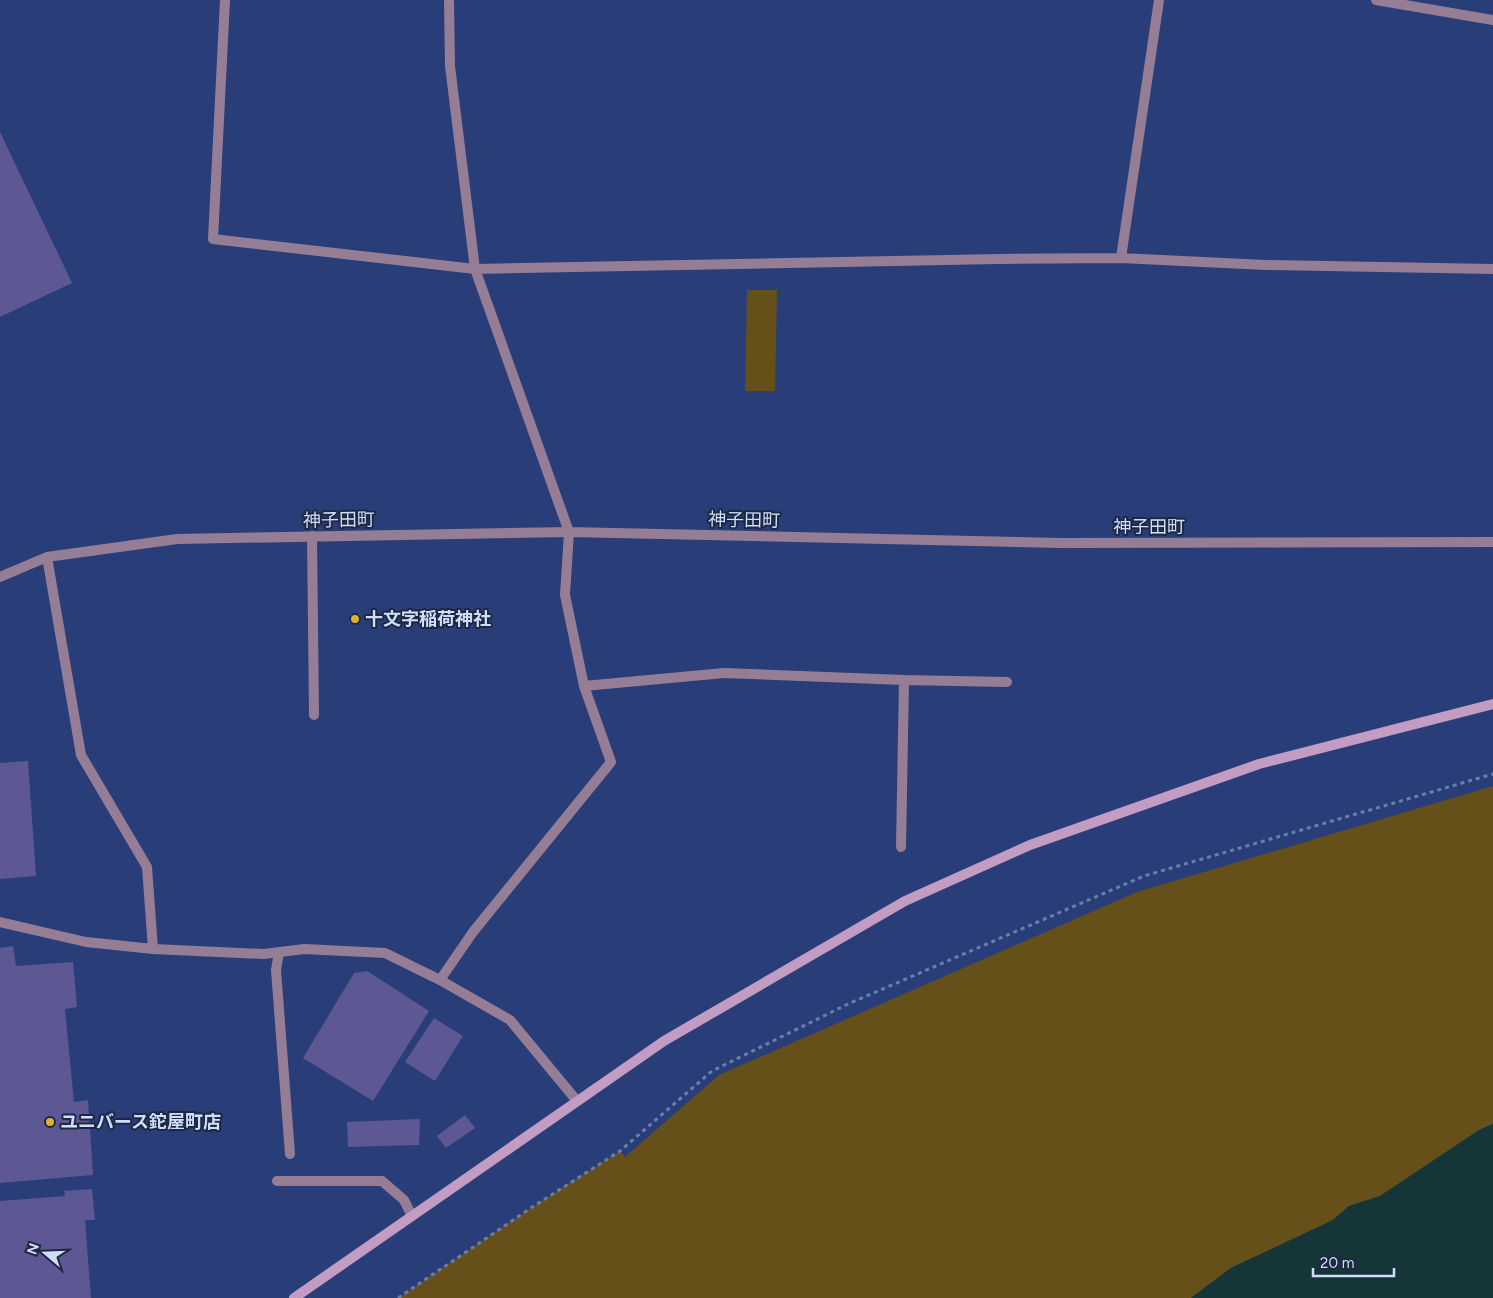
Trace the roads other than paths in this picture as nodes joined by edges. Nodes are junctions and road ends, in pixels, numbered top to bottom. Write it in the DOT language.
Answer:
graph roads {
  1 [pos="226,0"];
  2 [pos="449,0"];
  3 [pos="1159,0"];
  4 [pos="1376,0"];
  5 [pos="1493,20"];
  6 [pos="1121,258"];
  7 [pos="475,269"];
  8 [pos="1493,269"];
  9 [pos="569,532"];
  10 [pos="312,536"];
  11 [pos="1493,542"];
  12 [pos="47,557"];
  13 [pos="0,577"];
  14 [pos="904,680"];
  15 [pos="1007,682"];
  16 [pos="584,686"];
  17 [pos="1493,704"];
  18 [pos="314,715"];
  19 [pos="901,847"];
  20 [pos="0,922"];
  21 [pos="153,949"];
  22 [pos="279,952"];
  23 [pos="440,980"];
  24 [pos="577,1102"];
  25 [pos="290,1154"];
  26 [pos="277,1181"];
  27 [pos="412,1216"];
  28 [pos="294,1298"];
  1 -- 7 [label="street"];
  2 -- 7 [label="street"];
  3 -- 6 [label="street"];
  4 -- 5 [label="street"];
  6 -- 7 [label="street"];
  6 -- 8 [label="street"];
  7 -- 9 [label="street"];
  9 -- 10 [label="street, 神子田町"];
  9 -- 11 [label="street, 神子田町"];
  9 -- 16 [label="street"];
  10 -- 12 [label="street, 神子田町"];
  10 -- 18 [label="street"];
  12 -- 13 [label="street, 神子田町"];
  12 -- 21 [label="street"];
  14 -- 15 [label="street"];
  14 -- 16 [label="street"];
  14 -- 19 [label="street"];
  16 -- 23 [label="street"];
  17 -- 24 [label="street"];
  20 -- 21 [label="street"];
  21 -- 22 [label="street"];
  22 -- 23 [label="street"];
  22 -- 25 [label="street"];
  23 -- 24 [label="street"];
  24 -- 27 [label="street"];
  26 -- 27 [label="street"];
  27 -- 28 [label="street"];
}
